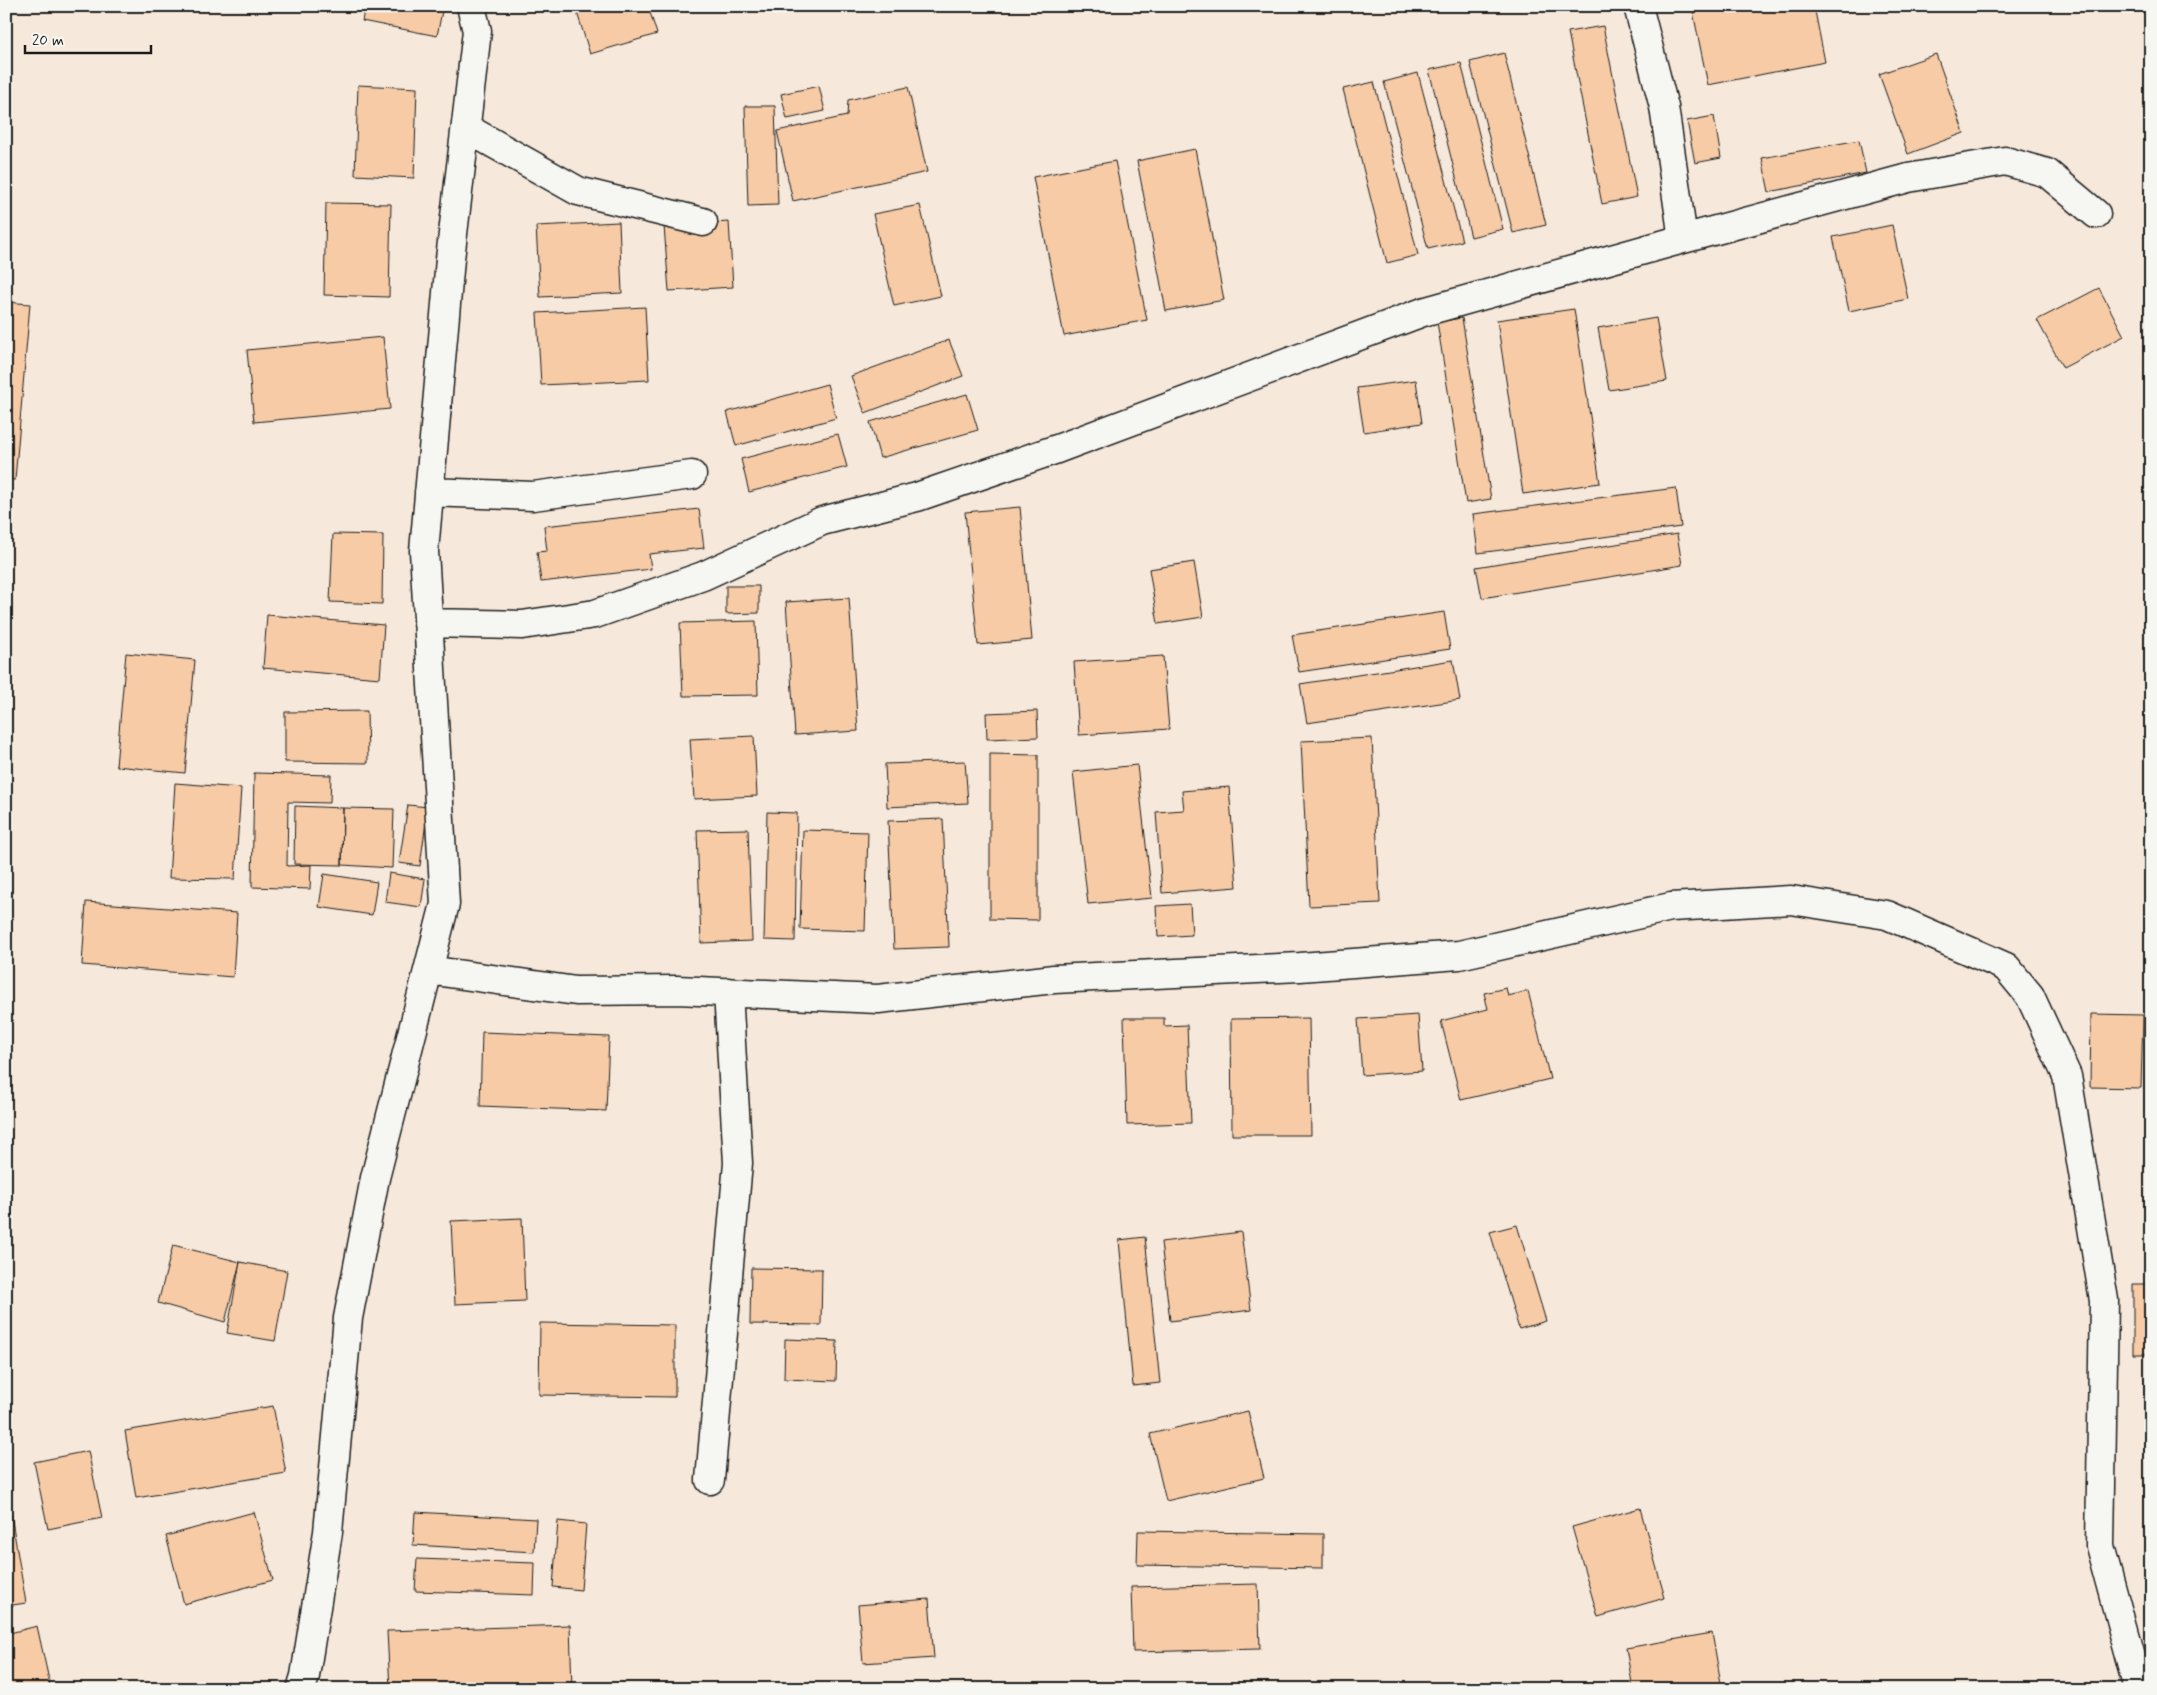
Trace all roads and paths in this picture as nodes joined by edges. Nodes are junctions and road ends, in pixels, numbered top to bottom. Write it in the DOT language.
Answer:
graph roads {
  1 [pos="471,6"];
  2 [pos="1638,6"];
  3 [pos="466,128"];
  4 [pos="2096,214"];
  5 [pos="703,222"];
  6 [pos="1683,239"];
  7 [pos="692,475"];
  8 [pos="430,492"];
  9 [pos="428,624"];
  10 [pos="428,970"];
  11 [pos="728,992"];
  12 [pos="710,1480"];
  13 [pos="301,1689"];
  14 [pos="2138,1689"];
  1 -- 3 [label="street"];
  2 -- 6 [label="street"];
  3 -- 5 [label="street"];
  3 -- 8 [label="street"];
  4 -- 6 [label="street"];
  6 -- 9 [label="street"];
  7 -- 8 [label="street"];
  8 -- 9 [label="street"];
  9 -- 10 [label="street"];
  10 -- 11 [label="street"];
  10 -- 13 [label="street"];
  11 -- 12 [label="street"];
  11 -- 14 [label="street"];
}
